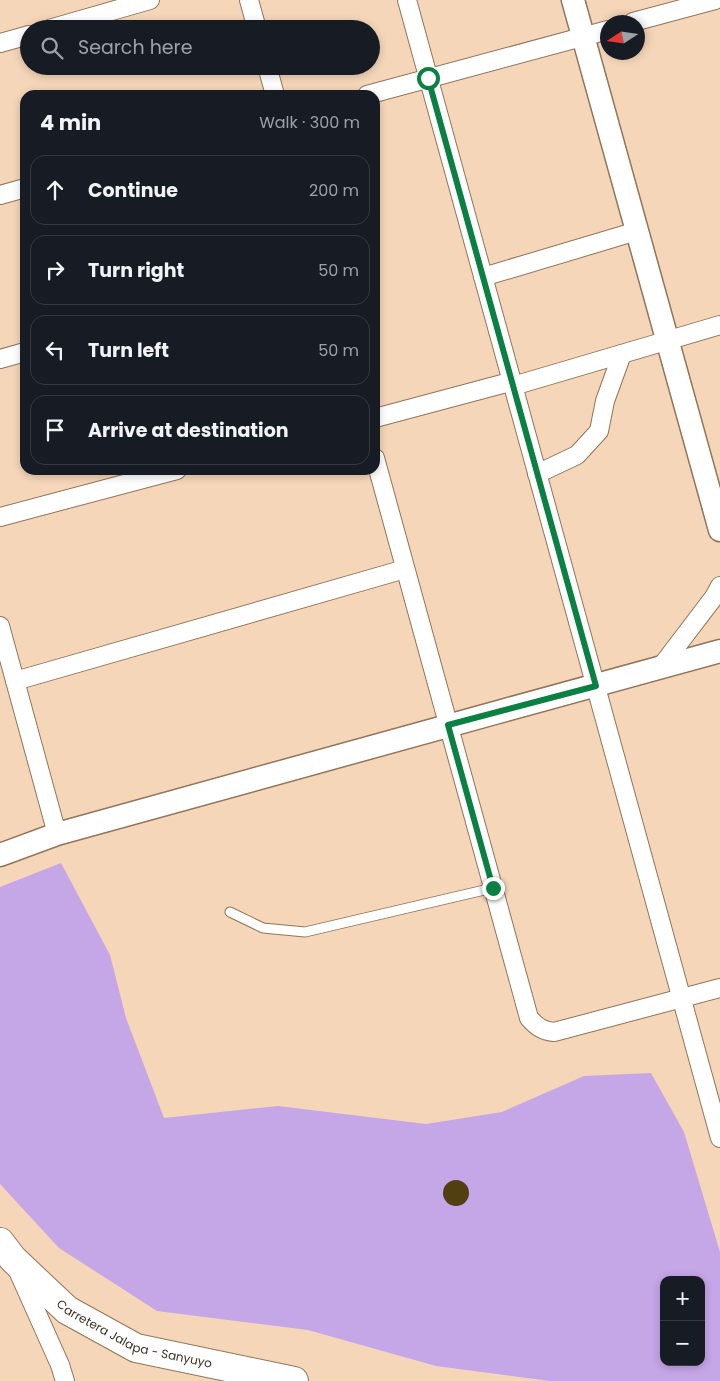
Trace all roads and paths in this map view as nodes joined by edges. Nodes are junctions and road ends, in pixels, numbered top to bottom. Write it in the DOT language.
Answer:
graph roads {
  1 [pos="150,0"];
  2 [pos="249,0"];
  3 [pos="407,0"];
  4 [pos="573,0"];
  5 [pos="715,0"];
  6 [pos="645,19"];
  7 [pos="80,20"];
  8 [pos="255,20"];
  9 [pos="600,32"];
  10 [pos="583,36"];
  11 [pos="20,37"];
  12 [pos="0,43"];
  13 [pos="269,75"];
  14 [pos="428,78"];
  15 [pos="274,90"];
  16 [pos="380,91"];
  17 [pos="20,189"];
  18 [pos="0,195"];
  19 [pos="637,231"];
  20 [pos="483,277"];
  21 [pos="720,325"];
  22 [pos="668,341"];
  23 [pos="20,353"];
  24 [pos="622,354"];
  25 [pos="0,359"];
  26 [pos="510,385"];
  27 [pos="380,417"];
  28 [pos="537,474"];
  29 [pos="158,475"];
  30 [pos="380,475"];
  31 [pos="0,517"];
  32 [pos="720,530"];
  33 [pos="405,569"];
  34 [pos="720,586"];
  35 [pos="0,626"];
  36 [pos="720,651"];
  37 [pos="660,668"];
  38 [pos="15,681"];
  39 [pos="596,686"];
  40 [pos="448,725"];
  41 [pos="57,834"];
  42 [pos="0,855"];
  43 [pos="493,888"];
  44 [pos="230,912"];
  45 [pos="720,988"];
  46 [pos="682,998"];
  47 [pos="720,1138"];
  48 [pos="6,1250"];
  49 [pos="65,1381"];
  50 [pos="294,1381"];
  1 -- 7 [label="street"];
  2 -- 8 [label="street"];
  3 -- 14 [label="street"];
  4 -- 10 [label="street"];
  5 -- 6 [label="street"];
  9 -- 10 [label="street"];
  10 -- 14 [label="street"];
  10 -- 19 [label="street"];
  11 -- 12 [label="street"];
  13 -- 15 [label="street"];
  14 -- 16 [label="street"];
  14 -- 20 [label="street"];
  17 -- 18 [label="street"];
  19 -- 20 [label="street"];
  19 -- 22 [label="street"];
  20 -- 26 [label="street"];
  21 -- 22 [label="street"];
  22 -- 24 [label="street"];
  22 -- 32 [label="street"];
  23 -- 25 [label="street"];
  24 -- 26 [label="street"];
  24 -- 28 [label="street"];
  26 -- 27 [label="street"];
  26 -- 28 [label="street"];
  28 -- 39 [label="street"];
  29 -- 31 [label="street"];
  30 -- 33 [label="street"];
  33 -- 38 [label="street"];
  33 -- 40 [label="street"];
  34 -- 37 [label="street"];
  35 -- 38 [label="street"];
  36 -- 37 [label="street"];
  37 -- 39 [label="street"];
  38 -- 41 [label="street"];
  39 -- 40 [label="street"];
  39 -- 46 [label="street"];
  40 -- 41 [label="street"];
  40 -- 43 [label="street"];
  41 -- 42 [label="street"];
  43 -- 44 [label="lane"];
  43 -- 46 [label="street"];
  45 -- 46 [label="street"];
  46 -- 47 [label="street"];
  48 -- 49 [label="street"];
  48 -- 50 [label="main road, Carretera Jalapa - Sanyuyo"];
}
